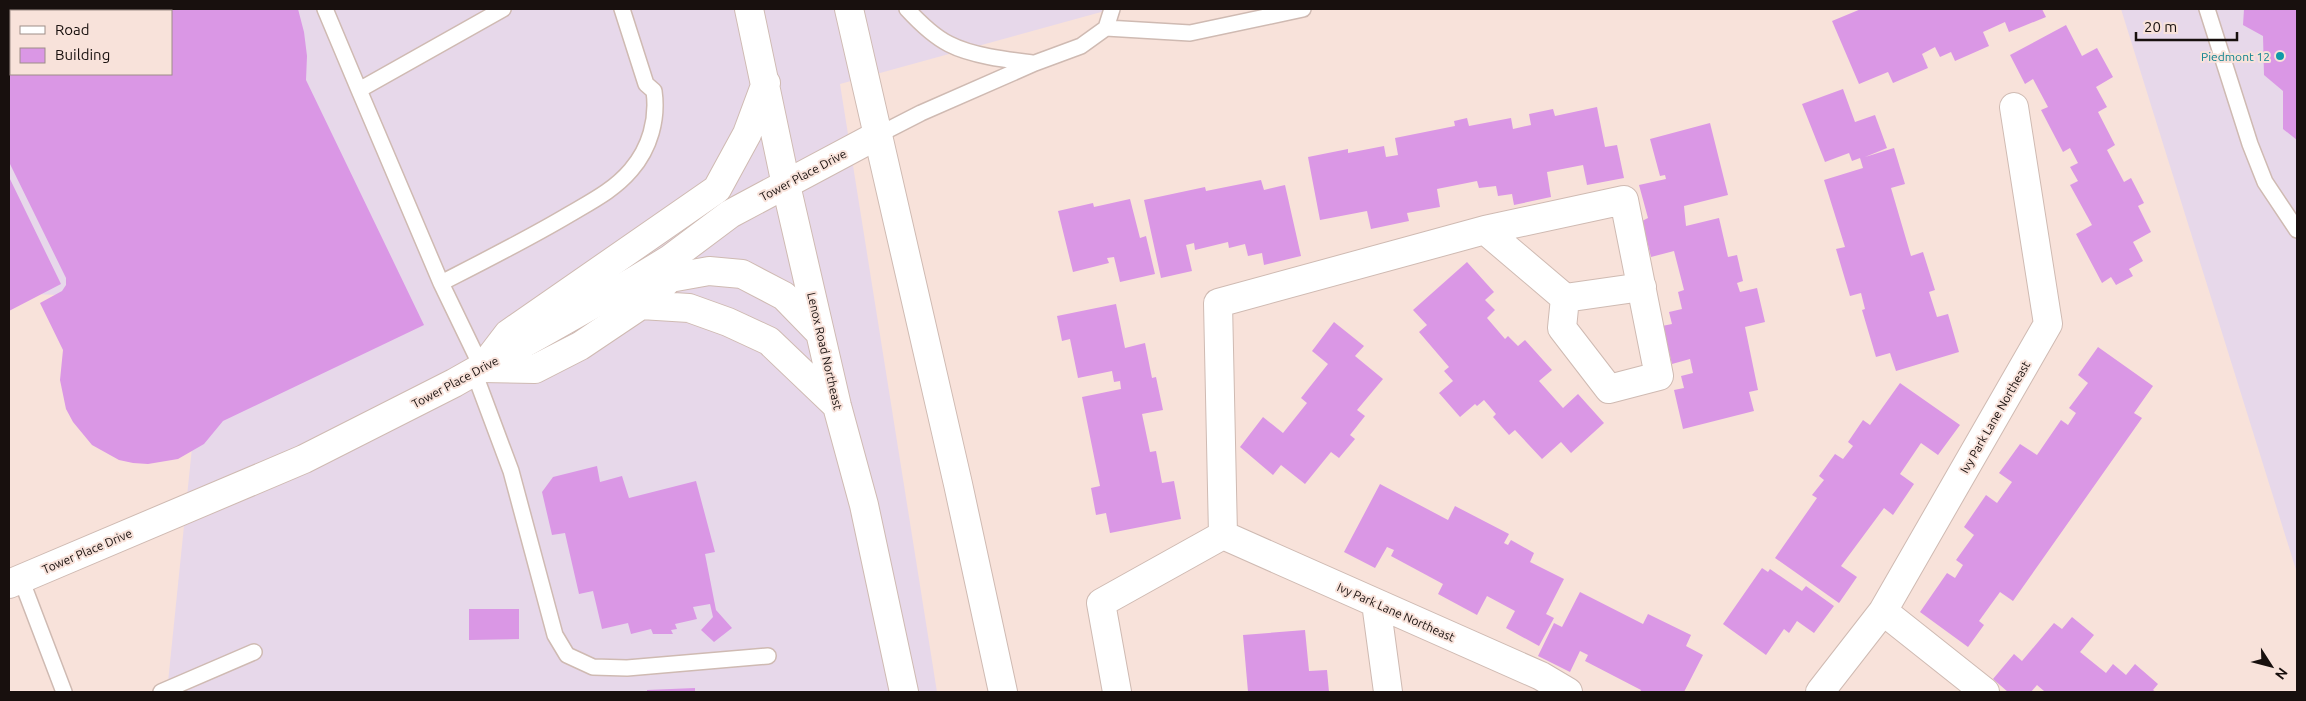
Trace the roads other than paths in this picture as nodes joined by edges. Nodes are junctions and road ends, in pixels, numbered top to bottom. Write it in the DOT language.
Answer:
graph roads {
  1 [pos="325,9"];
  2 [pos="503,9"];
  3 [pos="622,9"];
  4 [pos="749,9"];
  5 [pos="849,9"];
  6 [pos="908,9"];
  7 [pos="1112,9"];
  8 [pos="1303,9"];
  9 [pos="2207,9"];
  10 [pos="1106,28"];
  11 [pos="1035,63"];
  12 [pos="766,83"];
  13 [pos="359,90"];
  14 [pos="2014,107"];
  15 [pos="878,135"];
  16 [pos="786,185"];
  17 [pos="1486,230"];
  18 [pos="2297,230"];
  19 [pos="441,283"];
  20 [pos="1642,288"];
  21 [pos="1565,298"];
  22 [pos="641,306"];
  23 [pos="820,332"];
  24 [pos="478,370"];
  25 [pos="837,406"];
  26 [pos="1223,536"];
  27 [pos="15,582"];
  28 [pos="1376,603"];
  29 [pos="1883,611"];
  30 [pos="254,652"];
  31 [pos="768,656"];
  32 [pos="64,692"];
  33 [pos="161,692"];
  34 [pos="904,692"];
  35 [pos="1002,692"];
  36 [pos="1117,692"];
  37 [pos="1388,692"];
  38 [pos="1568,692"];
  39 [pos="1820,692"];
  40 [pos="1985,692"];
  1 -- 13 [label="lane"];
  2 -- 13 [label="lane"];
  3 -- 19 [label="lane"];
  4 -- 12 [label="street, Lenox Road Northeast"];
  5 -- 15 [label="street"];
  6 -- 11 [label="lane"];
  7 -- 10 [label="lane"];
  8 -- 10 [label="lane"];
  9 -- 18 [label="lane"];
  10 -- 11 [label="lane"];
  11 -- 15 [label="lane"];
  12 -- 16 [label="street, Lenox Road Northeast"];
  12 -- 24 [label="street"];
  13 -- 19 [label="lane"];
  14 -- 29 [label="street, Ivy Park Lane Northeast"];
  15 -- 16 [label="street, Tower Place Drive"];
  15 -- 35 [label="street"];
  16 -- 23 [label="street, Lenox Road Northeast"];
  16 -- 24 [label="street, Tower Place Drive"];
  17 -- 20 [label="street"];
  17 -- 21 [label="street"];
  17 -- 26 [label="street"];
  19 -- 24 [label="lane"];
  20 -- 21 [label="street"];
  20 -- 21 [label="street"];
  22 -- 23 [label="street"];
  22 -- 24 [label="street"];
  22 -- 25 [label="street"];
  23 -- 25 [label="street, Lenox Road Northeast"];
  24 -- 27 [label="street, Tower Place Drive"];
  24 -- 31 [label="lane"];
  25 -- 34 [label="street, Lenox Road Northeast"];
  26 -- 28 [label="street, Ivy Park Lane Northeast"];
  26 -- 36 [label="street"];
  27 -- 32 [label="lane"];
  28 -- 37 [label="street"];
  28 -- 38 [label="street, Ivy Park Lane Northeast"];
  29 -- 39 [label="street, Ivy Park Lane Northeast"];
  29 -- 40 [label="street"];
  30 -- 33 [label="lane"];
}
